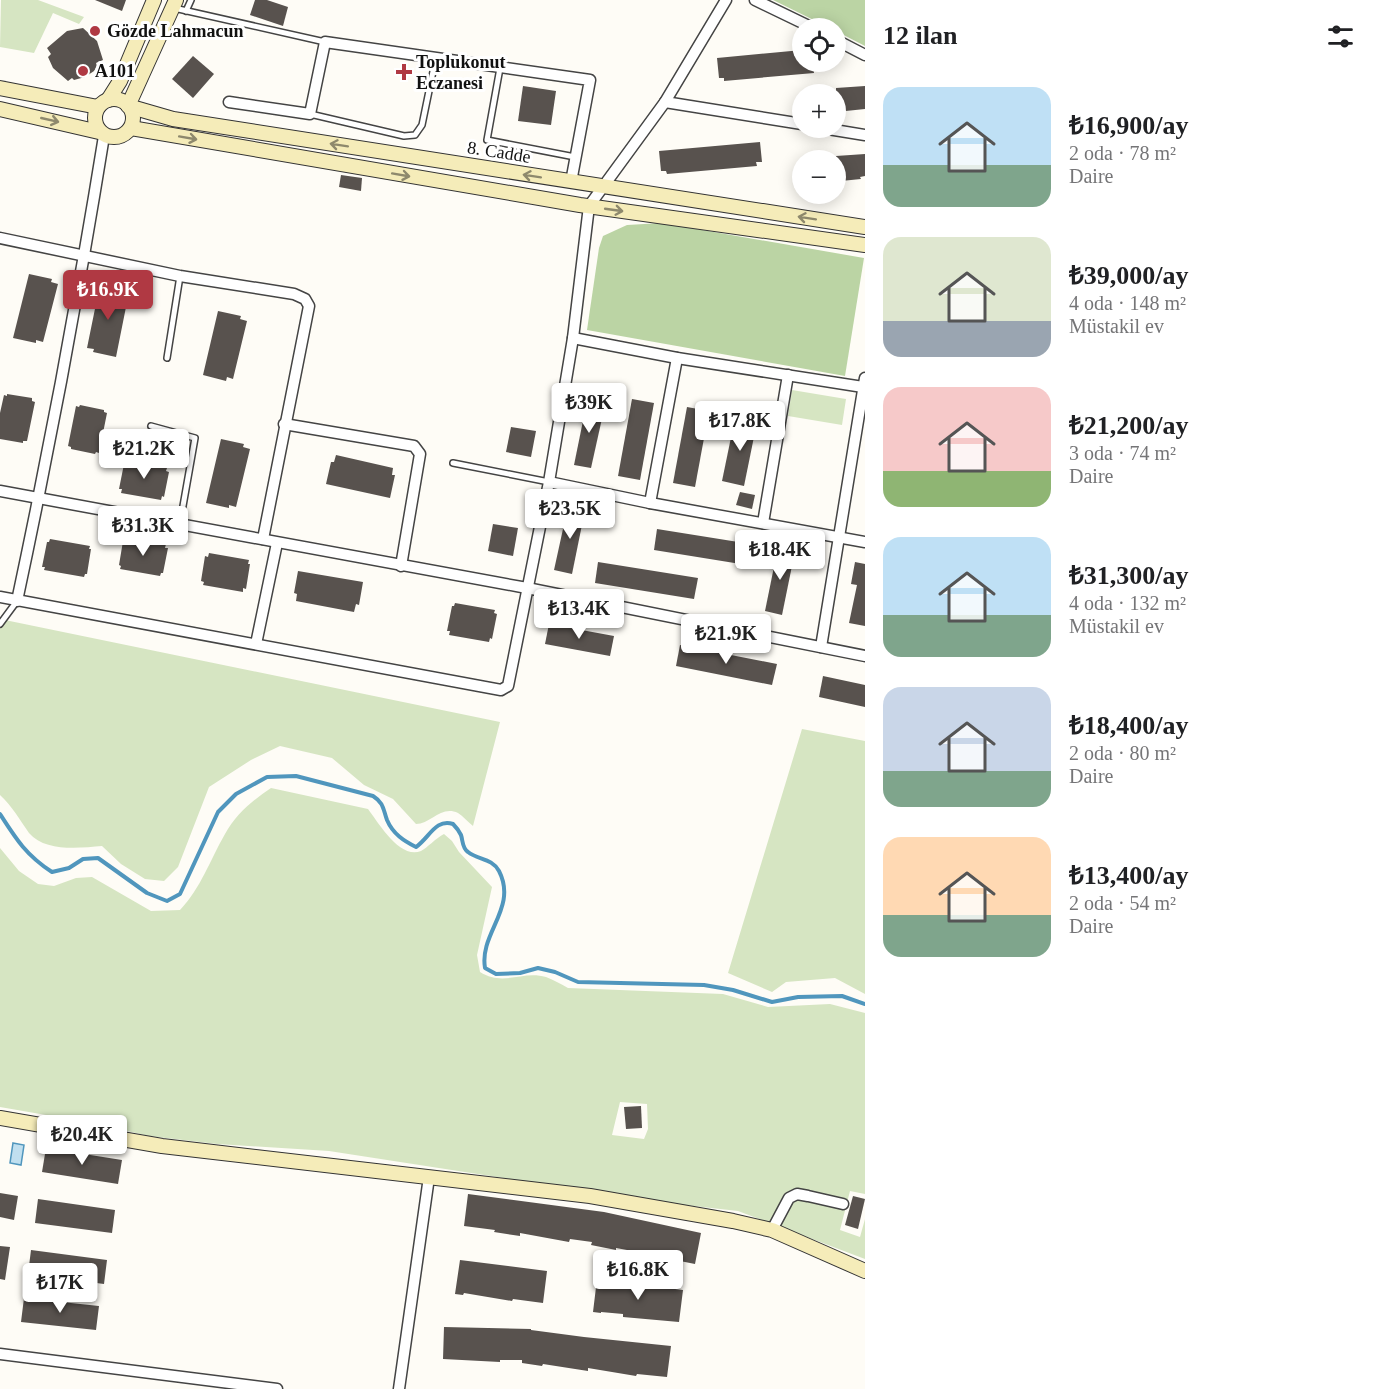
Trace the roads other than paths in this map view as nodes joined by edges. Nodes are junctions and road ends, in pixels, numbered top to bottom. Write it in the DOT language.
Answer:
graph roads {
  1 [pos="154,0"];
  2 [pos="191,0"];
  3 [pos="726,0"];
  4 [pos="755,0"];
  5 [pos="178,6"];
  6 [pos="792,18"];
  7 [pos="326,42"];
  8 [pos="846,45"];
  9 [pos="865,55"];
  10 [pos="436,57"];
  11 [pos="500,68"];
  12 [pos="0,88"];
  13 [pos="229,102"];
  14 [pos="665,102"];
  15 [pos="103,103"];
  16 [pos="128,106"];
  17 [pos="0,109"];
  18 [pos="310,114"];
  19 [pos="792,122"];
  20 [pos="131,128"];
  21 [pos="846,132"];
  22 [pos="102,134"];
  23 [pos="865,135"];
  24 [pos="575,157"];
  25 [pos="571,182"];
  26 [pos="605,186"];
  27 [pos="589,206"];
  28 [pos="865,227"];
  29 [pos="0,238"];
  30 [pos="865,245"];
  31 [pos="85,255"];
  32 [pos="180,276"];
  33 [pos="573,338"];
  34 [pos="167,358"];
  35 [pos="677,358"];
  36 [pos="788,375"];
  37 [pos="864,382"];
  38 [pos="284,424"];
  39 [pos="151,426"];
  40 [pos="861,439"];
  41 [pos="453,463"];
  42 [pos="549,482"];
  43 [pos="0,491"];
  44 [pos="38,499"];
  45 [pos="650,503"];
  46 [pos="180,523"];
  47 [pos="763,523"];
  48 [pos="838,537"];
  49 [pos="263,539"];
  50 [pos="865,542"];
  51 [pos="277,543"];
  52 [pos="401,566"];
  53 [pos="527,588"];
  54 [pos="0,597"];
  55 [pos="17,601"];
  56 [pos="0,624"];
  57 [pos="256,644"];
  58 [pos="821,647"];
  59 [pos="865,656"];
  60 [pos="0,1118"];
  61 [pos="429,1177"];
  62 [pos="843,1204"];
  63 [pos="772,1230"];
  64 [pos="865,1271"];
  65 [pos="0,1353"];
  66 [pos="277,1389"];
  67 [pos="399,1389"];
  1 -- 15 [label="street"];
  2 -- 5 [label="lane"];
  3 -- 14 [label="street"];
  4 -- 6 [label="street"];
  5 -- 7 [label="lane"];
  5 -- 16 [label="street"];
  7 -- 10 [label="street"];
  7 -- 18 [label="street"];
  8 -- 9 [label="street"];
  10 -- 11 [label="street"];
  10 -- 18 [label="lane"];
  11 -- 24 [label="lane"];
  11 -- 24 [label="street"];
  12 -- 15 [label="street"];
  13 -- 18 [label="street"];
  14 -- 19 [label="street"];
  14 -- 26 [label="street"];
  15 -- 16 [label="street"];
  15 -- 22 [label="street"];
  16 -- 20 [label="street"];
  25 -- 16 [label="street, 8. Cadde, one-way"];
  17 -- 22 [label="street, one-way"];
  20 -- 22 [label="street"];
  20 -- 27 [label="street, one-way"];
  21 -- 23 [label="street"];
  22 -- 31 [label="street"];
  24 -- 25 [label="street"];
  25 -- 26 [label="street, 8. Cadde"];
  26 -- 27 [label="street"];
  28 -- 26 [label="street, 8. Cadde, one-way"];
  27 -- 30 [label="street, one-way"];
  27 -- 33 [label="street"];
  29 -- 31 [label="street"];
  31 -- 32 [label="street"];
  31 -- 44 [label="street"];
  32 -- 34 [label="lane"];
  32 -- 38 [label="street"];
  33 -- 35 [label="street"];
  33 -- 42 [label="street"];
  35 -- 36 [label="street"];
  35 -- 45 [label="street"];
  36 -- 37 [label="street"];
  36 -- 47 [label="street"];
  37 -- 40 [label="street"];
  38 -- 49 [label="street"];
  38 -- 52 [label="street"];
  39 -- 46 [label="lane"];
  40 -- 48 [label="street"];
  41 -- 42 [label="lane"];
  42 -- 45 [label="street"];
  42 -- 53 [label="street"];
  43 -- 44 [label="street"];
  44 -- 46 [label="street"];
  44 -- 55 [label="street"];
  45 -- 47 [label="street"];
  46 -- 49 [label="street"];
  47 -- 48 [label="street"];
  48 -- 50 [label="street"];
  48 -- 58 [label="street"];
  49 -- 51 [label="street"];
  51 -- 52 [label="street"];
  51 -- 57 [label="street"];
  52 -- 53 [label="street"];
  53 -- 57 [label="street"];
  53 -- 58 [label="street"];
  54 -- 55 [label="street"];
  55 -- 56 [label="lane"];
  55 -- 57 [label="street"];
  58 -- 59 [label="street"];
  60 -- 61 [label="street"];
  61 -- 63 [label="street"];
  61 -- 67 [label="street"];
  62 -- 63 [label="street"];
  63 -- 64 [label="street"];
  65 -- 66 [label="street"];
}
